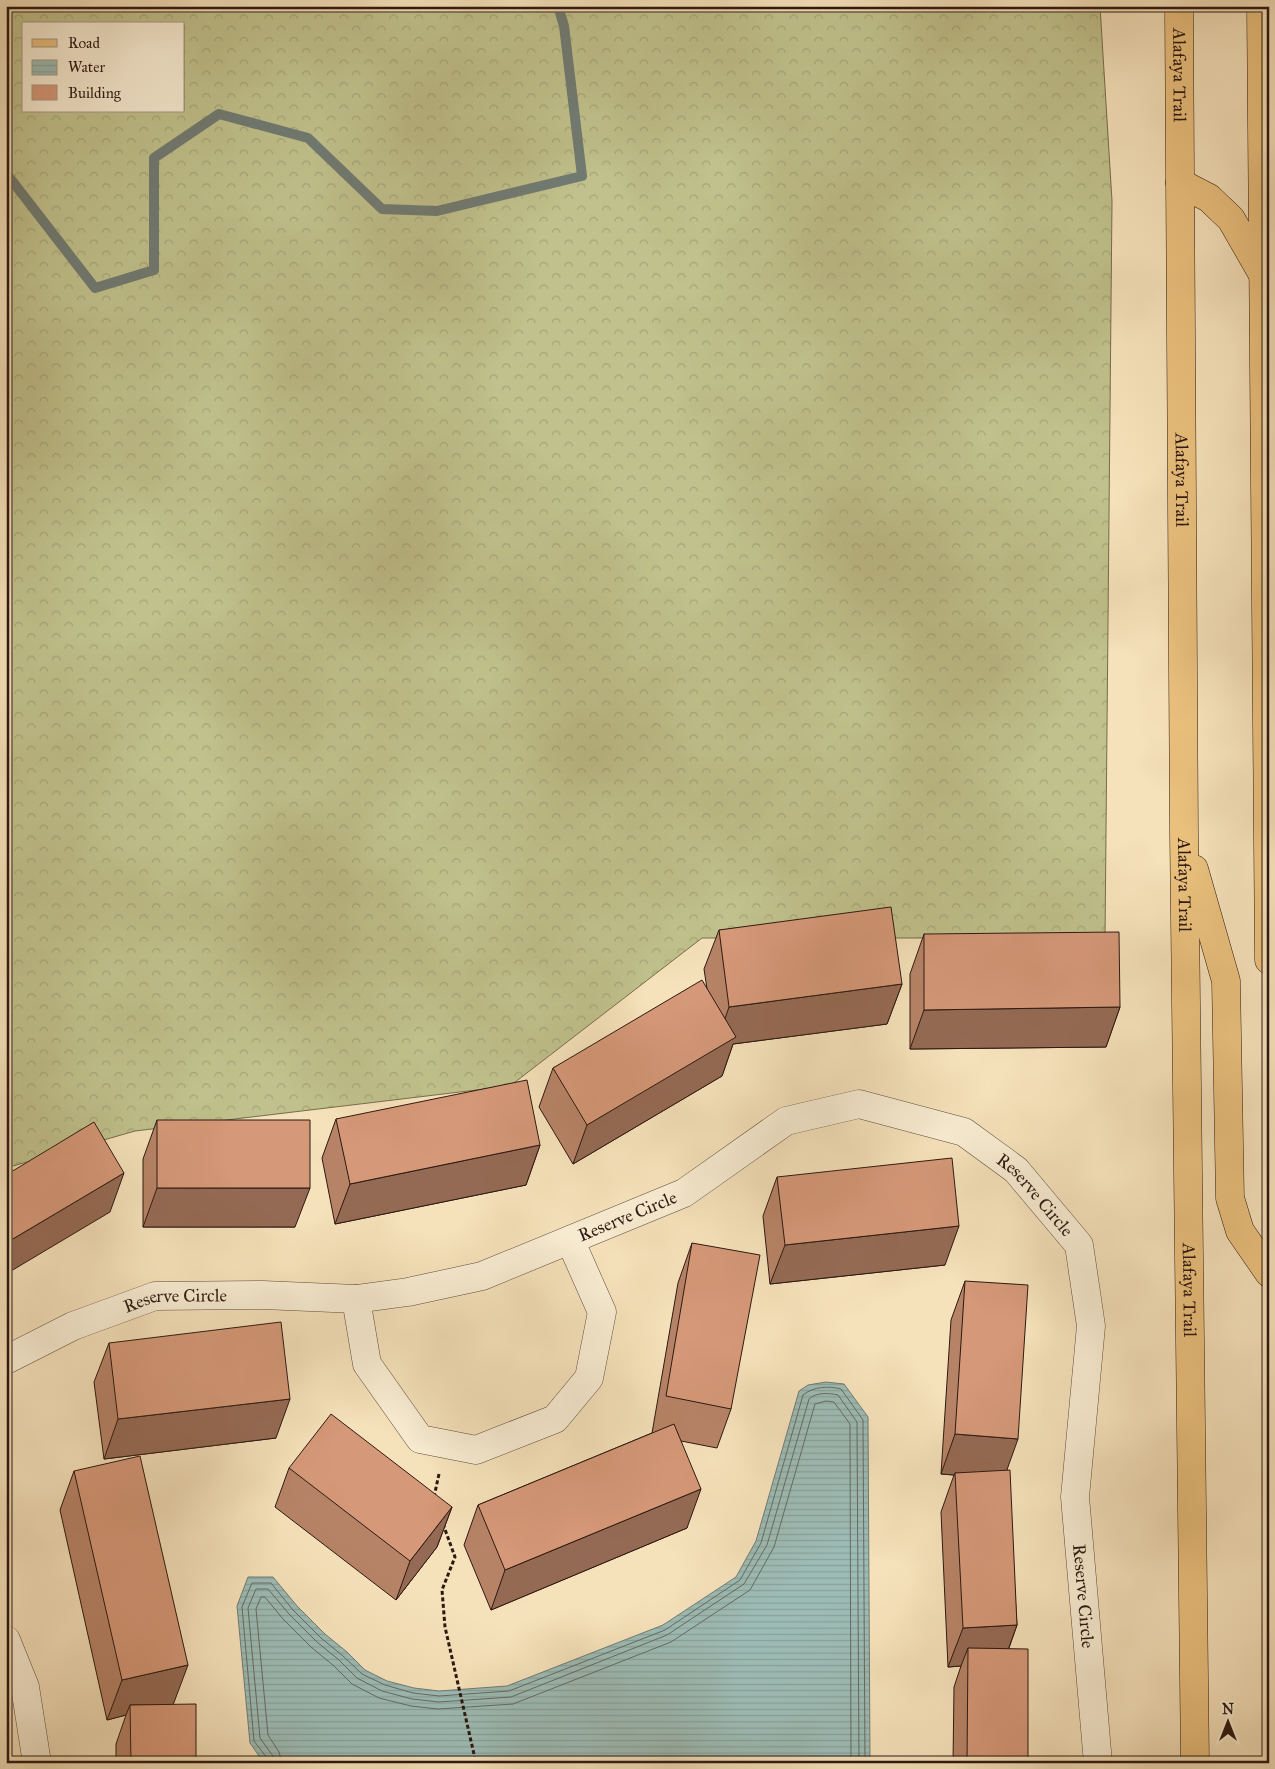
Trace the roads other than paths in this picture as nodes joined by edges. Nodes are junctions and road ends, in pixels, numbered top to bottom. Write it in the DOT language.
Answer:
graph roads {
  1 [pos="1179,6"];
  2 [pos="1261,6"];
  3 [pos="1180,183"];
  4 [pos="1263,275"];
  5 [pos="1184,834"];
  6 [pos="1269,960"];
  7 [pos="570,1240"];
  8 [pos="1269,1273"];
  9 [pos="356,1299"];
  10 [pos="6,1360"];
  11 [pos="6,1640"];
  12 [pos="37,1763"];
  13 [pos="1098,1763"];
  14 [pos="1194,1763"];
  1 -- 3 [label="main road, Alafaya Trail"];
  2 -- 4 [label="main road"];
  3 -- 4 [label="main road"];
  3 -- 5 [label="main road, Alafaya Trail"];
  4 -- 6 [label="main road"];
  5 -- 8 [label="main road"];
  5 -- 14 [label="main road, Alafaya Trail"];
  7 -- 9 [label="street, Reserve Circle"];
  7 -- 9 [label="street, Reserve Circle"];
  7 -- 13 [label="street, Reserve Circle"];
  9 -- 10 [label="street, Reserve Circle"];
  11 -- 12 [label="street"];
}
